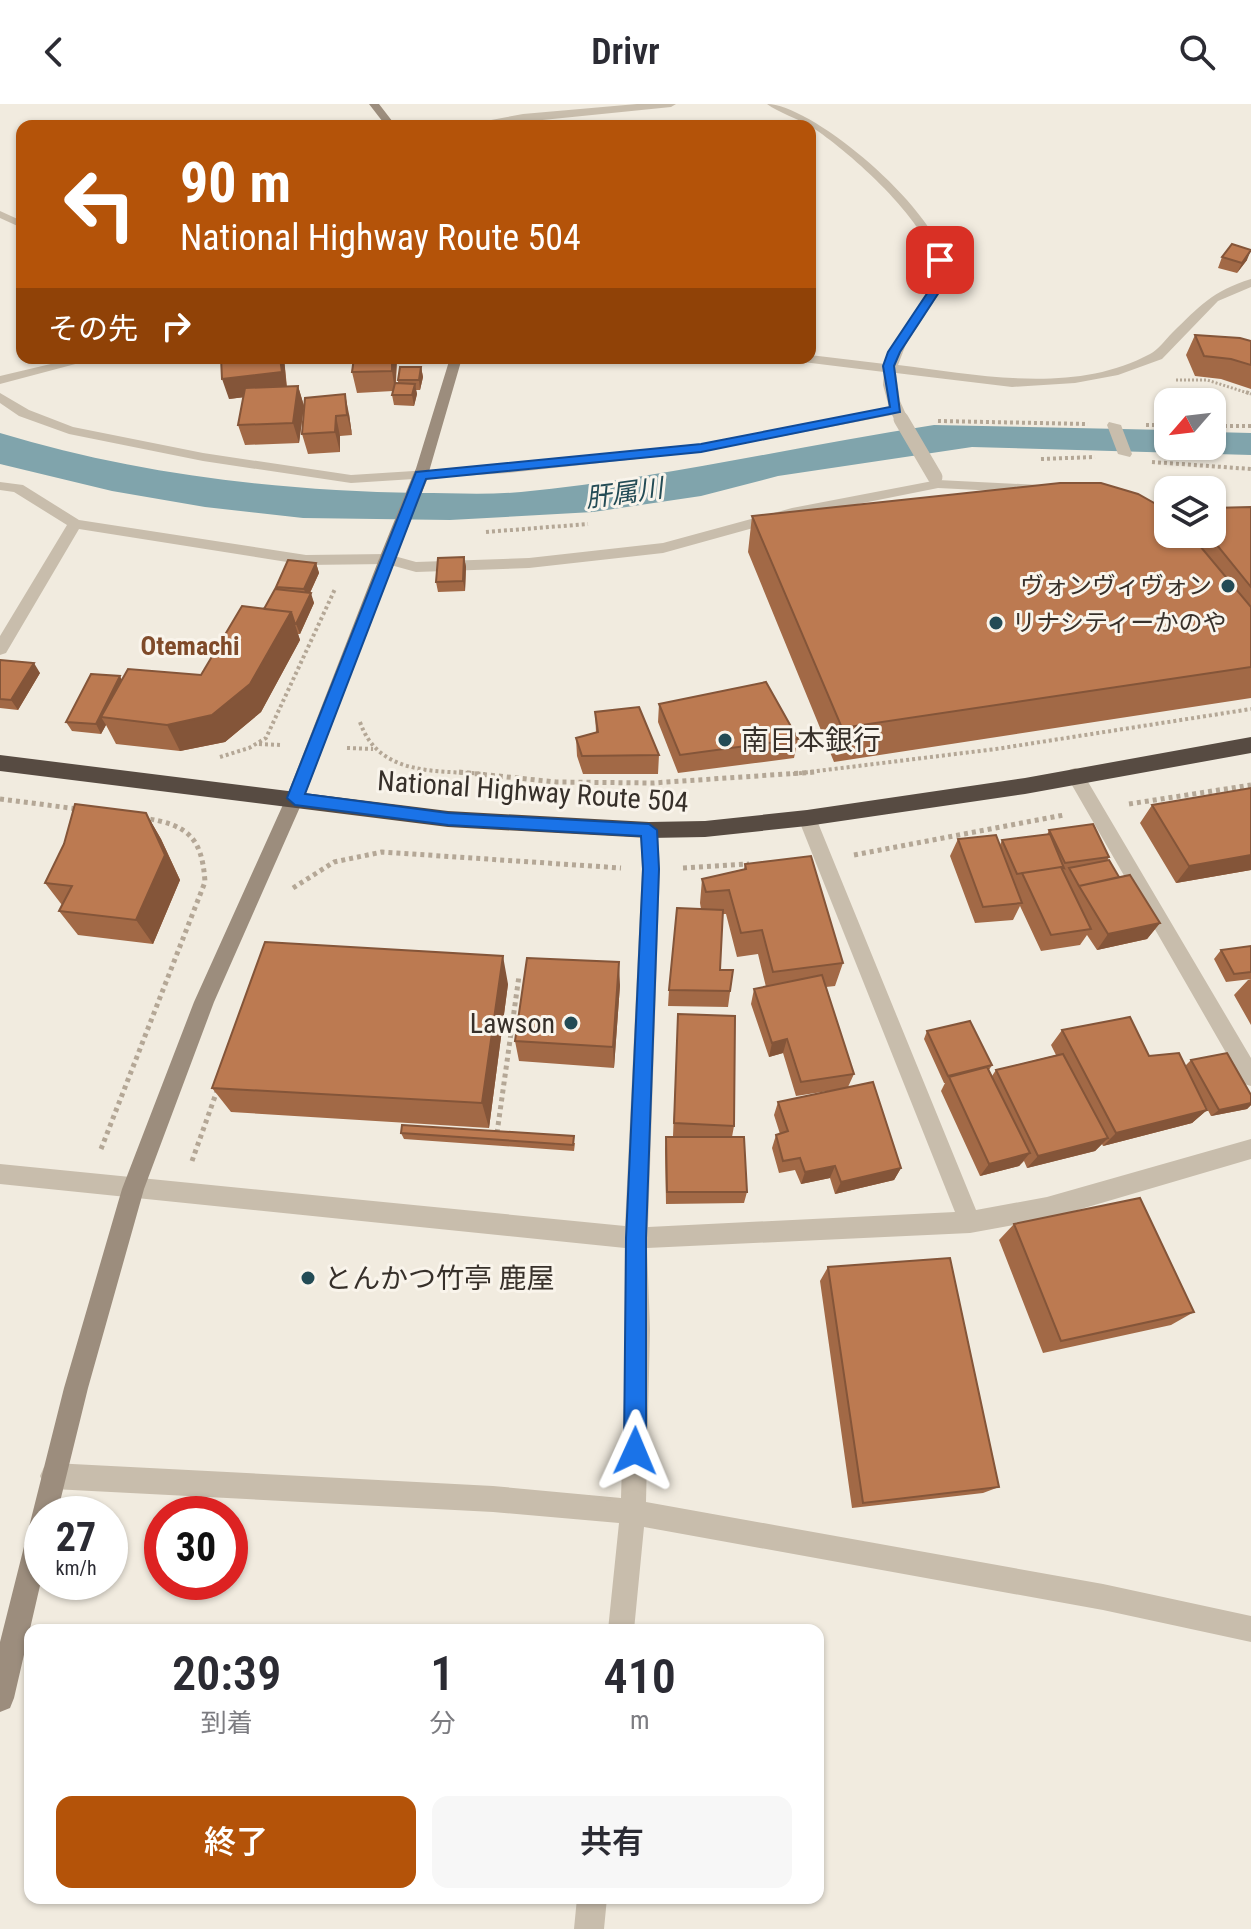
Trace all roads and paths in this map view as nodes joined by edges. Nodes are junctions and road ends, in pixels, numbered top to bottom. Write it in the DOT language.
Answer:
graph roads {
  1 [pos="374,104"];
  2 [pos="671,104"];
  3 [pos="772,104"];
  4 [pos="386,120"];
  5 [pos="503,120"];
  6 [pos="805,120"];
  7 [pos="816,128"];
  8 [pos="1251,283"];
  9 [pos="816,359"];
  10 [pos="67,364"];
  11 [pos="454,364"];
  12 [pos="889,366"];
  13 [pos="0,380"];
  14 [pos="1168,380"];
  15 [pos="1251,394"];
  16 [pos="0,397"];
  17 [pos="898,414"];
  18 [pos="1114,425"];
  19 [pos="1226,426"];
  20 [pos="1251,426"];
  21 [pos="1125,454"];
  22 [pos="1027,459"];
  23 [pos="1110,459"];
  24 [pos="1142,461"];
  25 [pos="1251,469"];
  26 [pos="421,475"];
  27 [pos="936,481"];
  28 [pos="0,486"];
  29 [pos="1045,489"];
  30 [pos="597,523"];
  31 [pos="75,524"];
  32 [pos="481,532"];
  33 [pos="345,559"];
  34 [pos="387,559"];
  35 [pos="0,649"];
  36 [pos="1251,709"];
  37 [pos="359,719"];
  38 [pos="1251,745"];
  39 [pos="212,758"];
  40 [pos="0,763"];
  41 [pos="1075,775"];
  42 [pos="1251,785"];
  43 [pos="295,798"];
  44 [pos="0,799"];
  45 [pos="1096,809"];
  46 [pos="94,811"];
  47 [pos="141,817"];
  48 [pos="807,818"];
  49 [pos="649,830"];
  50 [pos="822,861"];
  51 [pos="760,864"];
  52 [pos="651,869"];
  53 [pos="290,891"];
  54 [pos="519,976"];
  55 [pos="1251,1077"];
  56 [pos="222,1078"];
  57 [pos="497,1133"];
  58 [pos="1251,1149"];
  59 [pos="0,1174"];
  60 [pos="86,1183"];
  61 [pos="133,1189"];
  62 [pos="180,1192"];
  63 [pos="970,1222"];
  64 [pos="636,1238"];
  65 [pos="53,1476"];
  66 [pos="48,1496"];
  67 [pos="633,1512"];
  68 [pos="24,1597"];
  69 [pos="622,1624"];
  70 [pos="1251,1629"];
  71 [pos="0,1698"];
  72 [pos="591,1904"];
  73 [pos="589,1929"];
  1 -- 4 [label="street"];
  2 -- 5 [label="street"];
  3 -- 6 [label="street"];
  7 -- 12 [label="street"];
  8 -- 12 [label="street"];
  9 -- 12 [label="street"];
  10 -- 13 [label="street"];
  11 -- 26 [label="street"];
  12 -- 17 [label="street"];
  14 -- 15 [label="path"];
  16 -- 26 [label="street"];
  17 -- 26 [label="street"];
  17 -- 27 [label="street, bridge"];
  18 -- 21 [label="street"];
  19 -- 20 [label="path"];
  22 -- 23 [label="path"];
  24 -- 25 [label="path"];
  26 -- 34 [label="street, bridge"];
  27 -- 29 [label="street"];
  27 -- 34 [label="street"];
  28 -- 31 [label="street"];
  30 -- 32 [label="path"];
  31 -- 33 [label="street"];
  31 -- 35 [label="street"];
  33 -- 34 [label="street"];
  33 -- 39 [label="path"];
  34 -- 43 [label="street"];
  36 -- 37 [label="path"];
  38 -- 41 [label="highway, National Highway Route 504"];
  40 -- 43 [label="highway, National Highway Route 504"];
  41 -- 45 [label="street"];
  41 -- 48 [label="highway, National Highway Route 504"];
  42 -- 45 [label="path"];
  43 -- 49 [label="highway, National Highway Route 504"];
  43 -- 61 [label="street"];
  44 -- 46 [label="path"];
  45 -- 50 [label="path"];
  45 -- 55 [label="street"];
  47 -- 60 [label="path"];
  48 -- 49 [label="highway, National Highway Route 504"];
  48 -- 50 [label="street"];
  49 -- 52 [label="street"];
  50 -- 63 [label="street"];
  51 -- 52 [label="path"];
  52 -- 53 [label="path"];
  52 -- 64 [label="street"];
  54 -- 57 [label="path"];
  56 -- 62 [label="path"];
  58 -- 63 [label="street"];
  59 -- 60 [label="street"];
  60 -- 61 [label="street"];
  61 -- 62 [label="street"];
  61 -- 65 [label="street"];
  62 -- 64 [label="street"];
  63 -- 64 [label="street"];
  64 -- 67 [label="street"];
  65 -- 66 [label="street"];
  65 -- 67 [label="street"];
  67 -- 69 [label="street"];
  67 -- 70 [label="street"];
  68 -- 71 [label="street"];
  72 -- 73 [label="street"];
}
